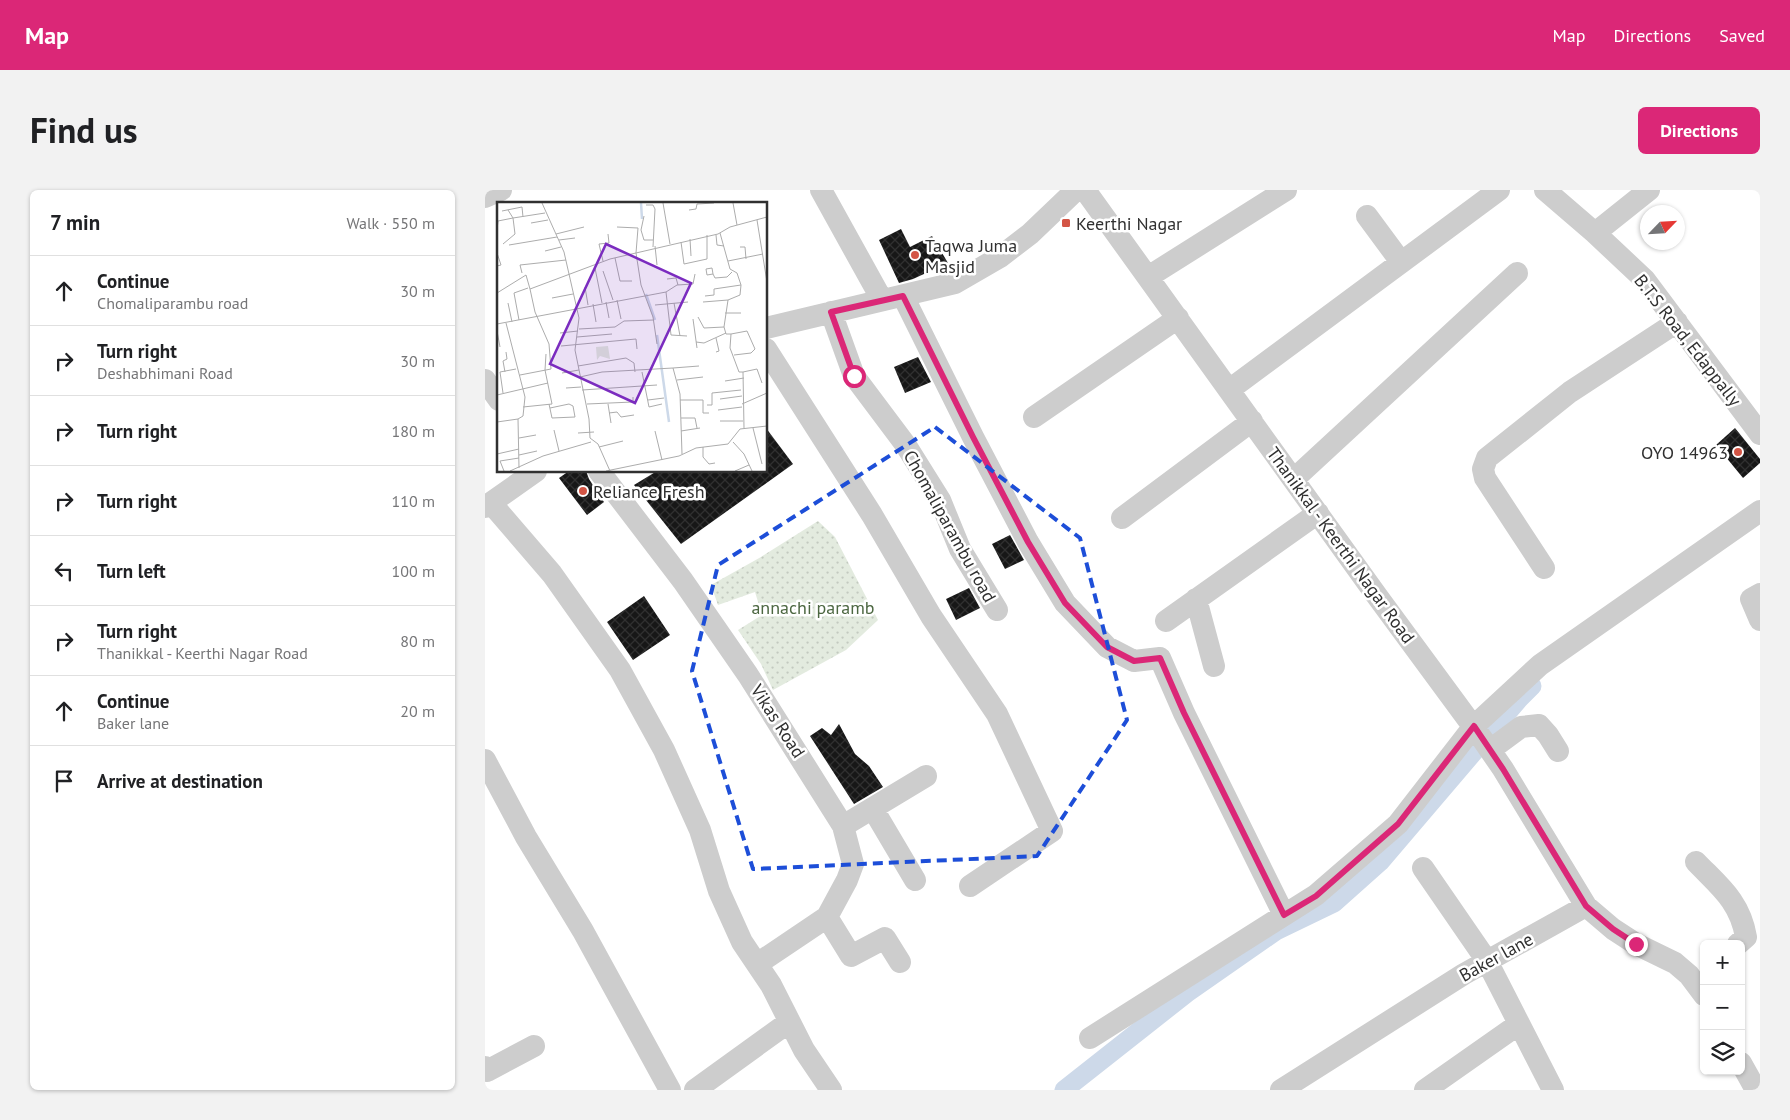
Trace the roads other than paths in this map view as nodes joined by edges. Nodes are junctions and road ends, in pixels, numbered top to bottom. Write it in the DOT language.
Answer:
graph roads {
  1 [pos="501,190"];
  2 [pos="821,190"];
  3 [pos="1076,190"];
  4 [pos="1085,190"];
  5 [pos="1286,190"];
  6 [pos="1499,190"];
  7 [pos="1545,190"];
  8 [pos="1649,190"];
  9 [pos="485,197"];
  10 [pos="1367,216"];
  11 [pos="1595,233"];
  12 [pos="1401,262"];
  13 [pos="1517,273"];
  14 [pos="1148,277"];
  15 [pos="903,296"];
  16 [pos="882,300"];
  17 [pos="831,312"];
  18 [pos="1178,318"];
  19 [pos="1677,322"];
  20 [pos="767,328"];
  21 [pos="767,351"];
  22 [pos="485,380"];
  23 [pos="1229,390"];
  24 [pos="497,397"];
  25 [pos="1035,417"];
  26 [pos="1252,421"];
  27 [pos="1760,434"];
  28 [pos="535,472"];
  29 [pos="600,472"];
  30 [pos="1294,479"];
  31 [pos="488,505"];
  32 [pos="1760,511"];
  33 [pos="1318,513"];
  34 [pos="1122,518"];
  35 [pos="1545,568"];
  36 [pos="1760,594"];
  37 [pos="1196,599"];
  38 [pos="997,610"];
  39 [pos="1760,620"];
  40 [pos="1165,621"];
  41 [pos="1214,666"];
  42 [pos="1482,739"];
  43 [pos="1557,751"];
  44 [pos="485,760"];
  45 [pos="926,776"];
  46 [pos="873,809"];
  47 [pos="843,826"];
  48 [pos="1696,862"];
  49 [pos="1423,868"];
  50 [pos="915,880"];
  51 [pos="970,886"];
  52 [pos="1586,906"];
  53 [pos="1284,915"];
  54 [pos="827,917"];
  55 [pos="1743,940"];
  56 [pos="1487,961"];
  57 [pos="900,962"];
  58 [pos="757,964"];
  59 [pos="1700,983"];
  60 [pos="789,1022"];
  61 [pos="1519,1024"];
  62 [pos="1091,1038"];
  63 [pos="534,1046"];
  64 [pos="485,1067"];
  65 [pos="1745,1070"];
  66 [pos="670,1090"];
  67 [pos="695,1090"];
  68 [pos="831,1090"];
  69 [pos="1281,1090"];
  70 [pos="1425,1090"];
  71 [pos="1553,1090"];
  72 [pos="1756,1090"];
  1 -- 9 [label="street"];
  2 -- 16 [label="street"];
  3 -- 15 [label="street"];
  4 -- 14 [label="street, Thanikkal - Keerthi Nagar Road"];
  5 -- 14 [label="street"];
  6 -- 12 [label="street"];
  7 -- 11 [label="street, B.T.S Road, Edappally"];
  8 -- 11 [label="street"];
  10 -- 12 [label="street"];
  11 -- 19 [label="street, B.T.S Road, Edappally"];
  12 -- 23 [label="street"];
  13 -- 30 [label="street"];
  14 -- 18 [label="street, Thanikkal - Keerthi Nagar Road"];
  15 -- 16 [label="street"];
  15 -- 53 [label="street"];
  16 -- 17 [label="street"];
  17 -- 20 [label="street"];
  17 -- 38 [label="street, Chomaliparambu road"];
  18 -- 23 [label="street, Thanikkal - Keerthi Nagar Road"];
  18 -- 25 [label="street"];
  19 -- 27 [label="street, B.T.S Road, Edappally"];
  19 -- 35 [label="street"];
  21 -- 51 [label="street"];
  22 -- 24 [label="street"];
  23 -- 26 [label="street, Thanikkal - Keerthi Nagar Road"];
  26 -- 30 [label="street, Thanikkal - Keerthi Nagar Road"];
  26 -- 34 [label="street"];
  28 -- 31 [label="street"];
  29 -- 47 [label="street, Vikas Road"];
  30 -- 33 [label="street, Thanikkal - Keerthi Nagar Road"];
  31 -- 58 [label="street"];
  32 -- 42 [label="street"];
  33 -- 37 [label="street"];
  33 -- 42 [label="street, Thanikkal - Keerthi Nagar Road"];
  36 -- 39 [label="street"];
  37 -- 40 [label="street"];
  37 -- 41 [label="street"];
  42 -- 43 [label="street"];
  42 -- 52 [label="street, Thanikkal - Keerthi Nagar Road"];
  42 -- 53 [label="street"];
  44 -- 66 [label="street"];
  45 -- 46 [label="street"];
  46 -- 47 [label="street"];
  46 -- 50 [label="street"];
  47 -- 54 [label="street, Vikas Road"];
  48 -- 55 [label="street"];
  49 -- 56 [label="street"];
  52 -- 56 [label="street, Baker lane"];
  52 -- 59 [label="street"];
  53 -- 62 [label="street"];
  54 -- 57 [label="street"];
  54 -- 58 [label="street, Vikas Road"];
  56 -- 61 [label="street"];
  56 -- 69 [label="street, Baker lane"];
  58 -- 60 [label="street"];
  60 -- 67 [label="street"];
  60 -- 68 [label="street"];
  61 -- 70 [label="street"];
  61 -- 71 [label="street"];
  63 -- 64 [label="street"];
  65 -- 72 [label="street"];
}
